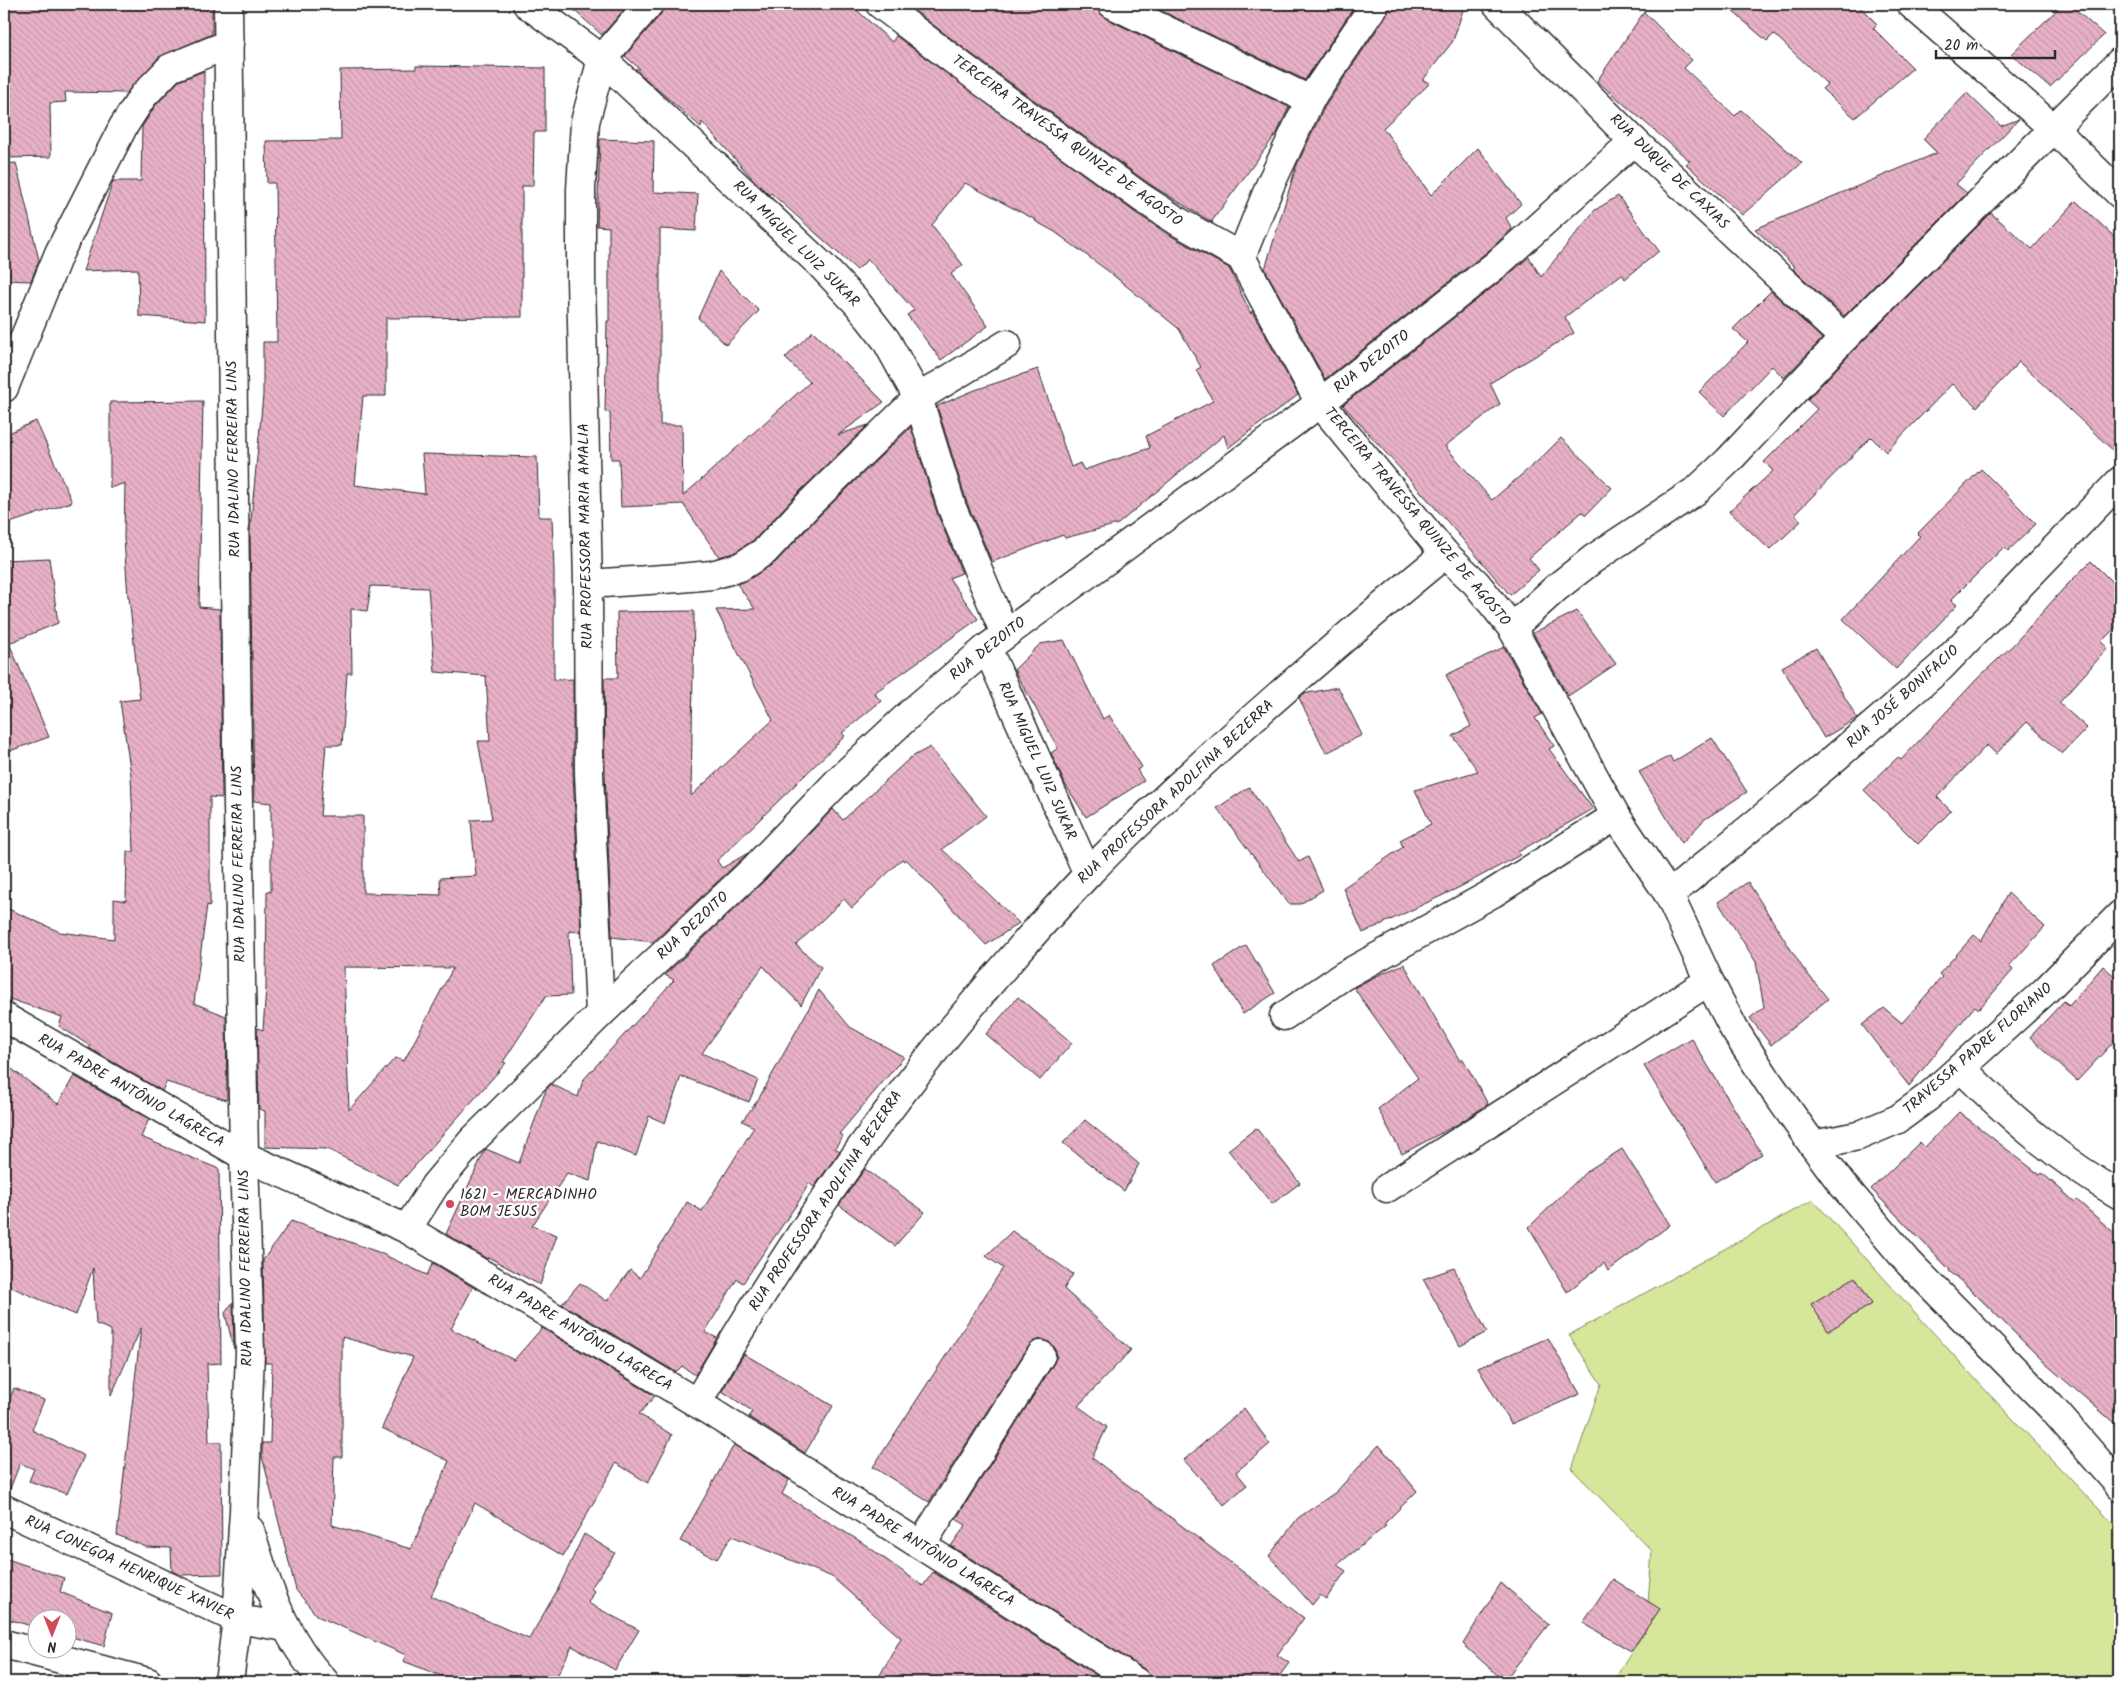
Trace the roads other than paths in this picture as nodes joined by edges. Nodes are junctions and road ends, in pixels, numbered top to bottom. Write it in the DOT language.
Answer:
graph roads {
  1 [pos="228,4"];
  2 [pos="527,4"];
  3 [pos="649,4"];
  4 [pos="880,4"];
  5 [pos="1112,4"];
  6 [pos="1375,4"];
  7 [pos="1497,4"];
  8 [pos="1911,4"];
  9 [pos="229,44"];
  10 [pos="602,59"];
  11 [pos="2120,62"];
  12 [pos="1310,100"];
  13 [pos="2054,129"];
  14 [pos="1634,141"];
  15 [pos="2120,194"];
  16 [pos="1241,257"];
  17 [pos="1844,338"];
  18 [pos="1006,344"];
  19 [pos="4,388"];
  20 [pos="918,398"];
  21 [pos="1320,403"];
  22 [pos="2120,481"];
  23 [pos="1445,554"];
  24 [pos="588,584"];
  25 [pos="1512,628"];
  26 [pos="996,641"];
  27 [pos="1616,816"];
  28 [pos="1088,874"];
  29 [pos="1669,895"];
  30 [pos="2120,915"];
  31 [pos="1708,981"];
  32 [pos="600,1014"];
  33 [pos="1284,1016"];
  34 [pos="4,1017"];
  35 [pos="1961,1068"];
  36 [pos="1813,1145"];
  37 [pos="244,1156"];
  38 [pos="1387,1188"];
  39 [pos="2120,1195"];
  40 [pos="407,1229"];
  41 [pos="1041,1355"];
  42 [pos="697,1403"];
  43 [pos="2120,1486"];
  44 [pos="4,1509"];
  45 [pos="244,1512"];
  46 [pos="921,1545"];
  47 [pos="237,1619"];
  48 [pos="286,1627"];
  49 [pos="4,1644"];
  50 [pos="148,1682"];
  51 [pos="229,1682"];
  52 [pos="325,1682"];
  53 [pos="1136,1682"];
  1 -- 9 [label="street, RUA IDALINO FERREIRA LINS"];
  2 -- 10 [label="street, RUA MIGUEL LUIZ SUKAR"];
  3 -- 10 [label="street"];
  4 -- 16 [label="street, TERCEIRA TRAVESSA QUINZE DE AGOSTO"];
  5 -- 12 [label="street"];
  6 -- 12 [label="street"];
  7 -- 14 [label="street, RUA DUQUE DE CAXIAS"];
  8 -- 13 [label="street"];
  9 -- 19 [label="street"];
  9 -- 37 [label="street, RUA IDALINO FERREIRA LINS"];
  10 -- 20 [label="street, RUA MIGUEL LUIZ SUKAR"];
  10 -- 24 [label="street, RUA PROFESSORA MARIA AMALIA"];
  11 -- 13 [label="street"];
  12 -- 16 [label="street"];
  13 -- 15 [label="street"];
  13 -- 17 [label="street"];
  14 -- 17 [label="street, RUA DUQUE DE CAXIAS"];
  14 -- 21 [label="street, RUA DEZOITO"];
  16 -- 21 [label="street, TERCEIRA TRAVESSA QUINZE DE AGOSTO"];
  17 -- 25 [label="street"];
  18 -- 20 [label="street"];
  20 -- 24 [label="street"];
  20 -- 26 [label="street, RUA MIGUEL LUIZ SUKAR"];
  21 -- 23 [label="street, TERCEIRA TRAVESSA QUINZE DE AGOSTO"];
  21 -- 26 [label="street, RUA DEZOITO"];
  22 -- 29 [label="street, RUA JOSÉ BONIFACIO"];
  23 -- 25 [label="street, TERCEIRA TRAVESSA QUINZE DE AGOSTO"];
  23 -- 28 [label="street, RUA PROFESSORA ADOLFINA BEZERRA"];
  24 -- 32 [label="street, RUA PROFESSORA MARIA AMALIA"];
  25 -- 27 [label="street, TERCEIRA TRAVESSA QUINZE DE AGOSTO"];
  26 -- 28 [label="street, RUA MIGUEL LUIZ SUKAR"];
  26 -- 32 [label="street, RUA DEZOITO"];
  27 -- 29 [label="street, TERCEIRA TRAVESSA QUINZE DE AGOSTO"];
  27 -- 33 [label="street"];
  28 -- 42 [label="street, RUA PROFESSORA ADOLFINA BEZERRA"];
  29 -- 31 [label="street, TERCEIRA TRAVESSA QUINZE DE AGOSTO"];
  30 -- 35 [label="street, TRAVESSA PADRE FLORIANO"];
  31 -- 36 [label="street, TERCEIRA TRAVESSA QUINZE DE AGOSTO"];
  31 -- 38 [label="street"];
  32 -- 40 [label="street, RUA DEZOITO"];
  34 -- 37 [label="street, RUA PADRE ANTÔNIO LAGRECA"];
  35 -- 36 [label="street, TRAVESSA PADRE FLORIANO"];
  35 -- 39 [label="street"];
  36 -- 43 [label="street, TERCEIRA TRAVESSA QUINZE DE AGOSTO"];
  37 -- 40 [label="street, RUA PADRE ANTÔNIO LAGRECA"];
  37 -- 45 [label="street, RUA IDALINO FERREIRA LINS"];
  40 -- 42 [label="street, RUA PADRE ANTÔNIO LAGRECA"];
  41 -- 46 [label="street"];
  42 -- 46 [label="street, RUA PADRE ANTÔNIO LAGRECA"];
  44 -- 47 [label="street, RUA CONEGOA HENRIQUE XAVIER"];
  45 -- 47 [label="street, RUA IDALINO FERREIRA LINS"];
  45 -- 48 [label="street"];
  46 -- 53 [label="street, RUA PADRE ANTÔNIO LAGRECA"];
  47 -- 48 [label="street, RUA CONEGOA HENRIQUE XAVIER"];
  47 -- 51 [label="street, RUA IDALINO FERREIRA LINS"];
  48 -- 52 [label="street"];
  49 -- 50 [label="street"];
}
